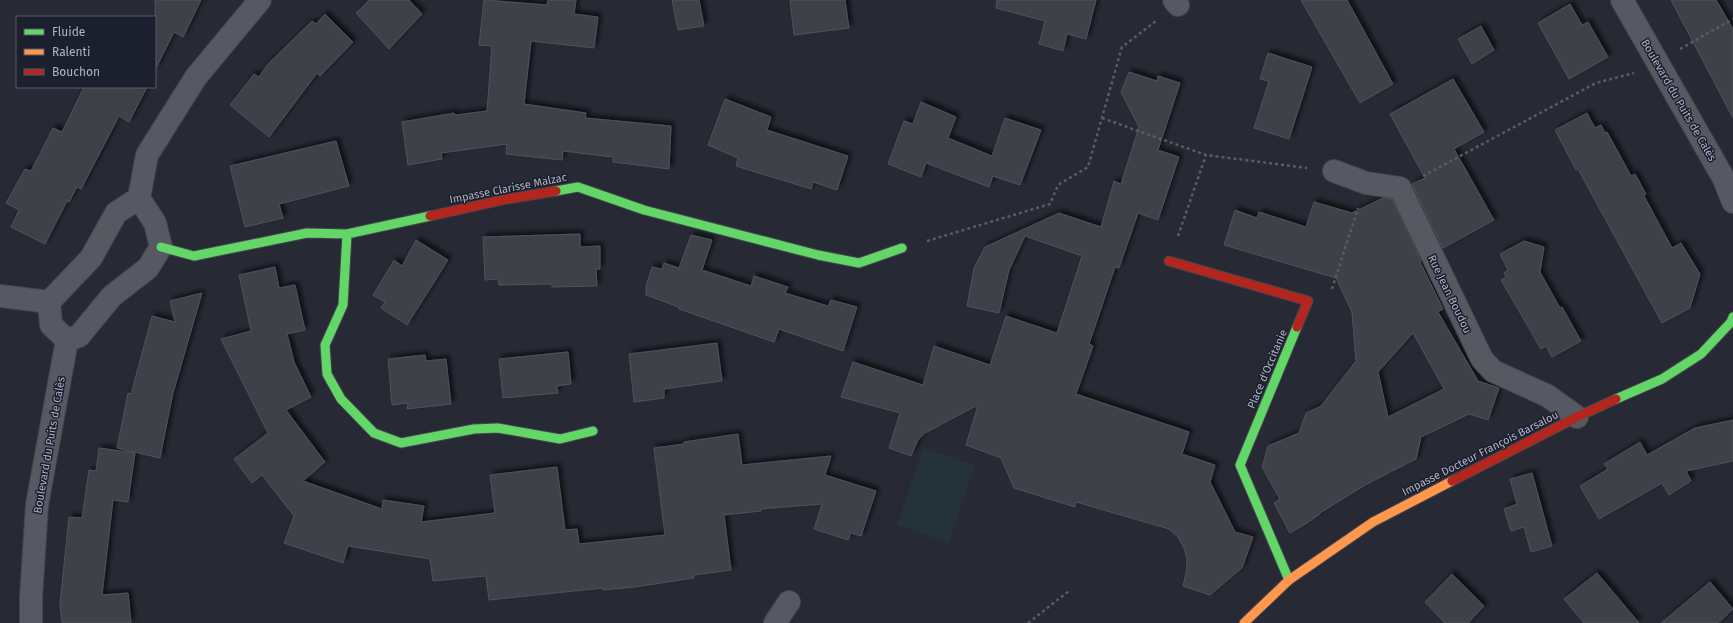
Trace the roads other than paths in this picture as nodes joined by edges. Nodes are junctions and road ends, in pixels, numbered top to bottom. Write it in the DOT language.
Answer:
graph roads {
  1 [pos="260,0"];
  2 [pos="1622,0"];
  3 [pos="1334,171"];
  4 [pos="138,198"];
  5 [pos="1733,202"];
  6 [pos="347,234"];
  7 [pos="161,248"];
  8 [pos="902,248"];
  9 [pos="1170,261"];
  10 [pos="0,296"];
  11 [pos="49,302"];
  12 [pos="1733,317"];
  13 [pos="67,340"];
  14 [pos="1577,417"];
  15 [pos="593,431"];
  16 [pos="1289,580"];
  17 [pos="789,602"];
  18 [pos="31,623"];
  19 [pos="775,623"];
  20 [pos="1244,623"];
  1 -- 4 [label="street"];
  2 -- 5 [label="street, Boulevard du Puits de Calès"];
  3 -- 14 [label="street, Rue Jean Boudou"];
  4 -- 7 [label="street"];
  4 -- 11 [label="street"];
  6 -- 7 [label="street, Impasse Clarisse Malzac"];
  6 -- 8 [label="street, Impasse Clarisse Malzac"];
  6 -- 15 [label="street"];
  7 -- 13 [label="street"];
  9 -- 16 [label="street, Place d'Occitanie"];
  10 -- 11 [label="street"];
  11 -- 13 [label="street"];
  12 -- 14 [label="street, Impasse Docteur François Barsalou"];
  13 -- 18 [label="street, Boulevard du Puits de Calès"];
  14 -- 16 [label="street, Impasse Docteur François Barsalou"];
  16 -- 20 [label="street, Impasse Docteur François Barsalou"];
  17 -- 19 [label="street"];
}
